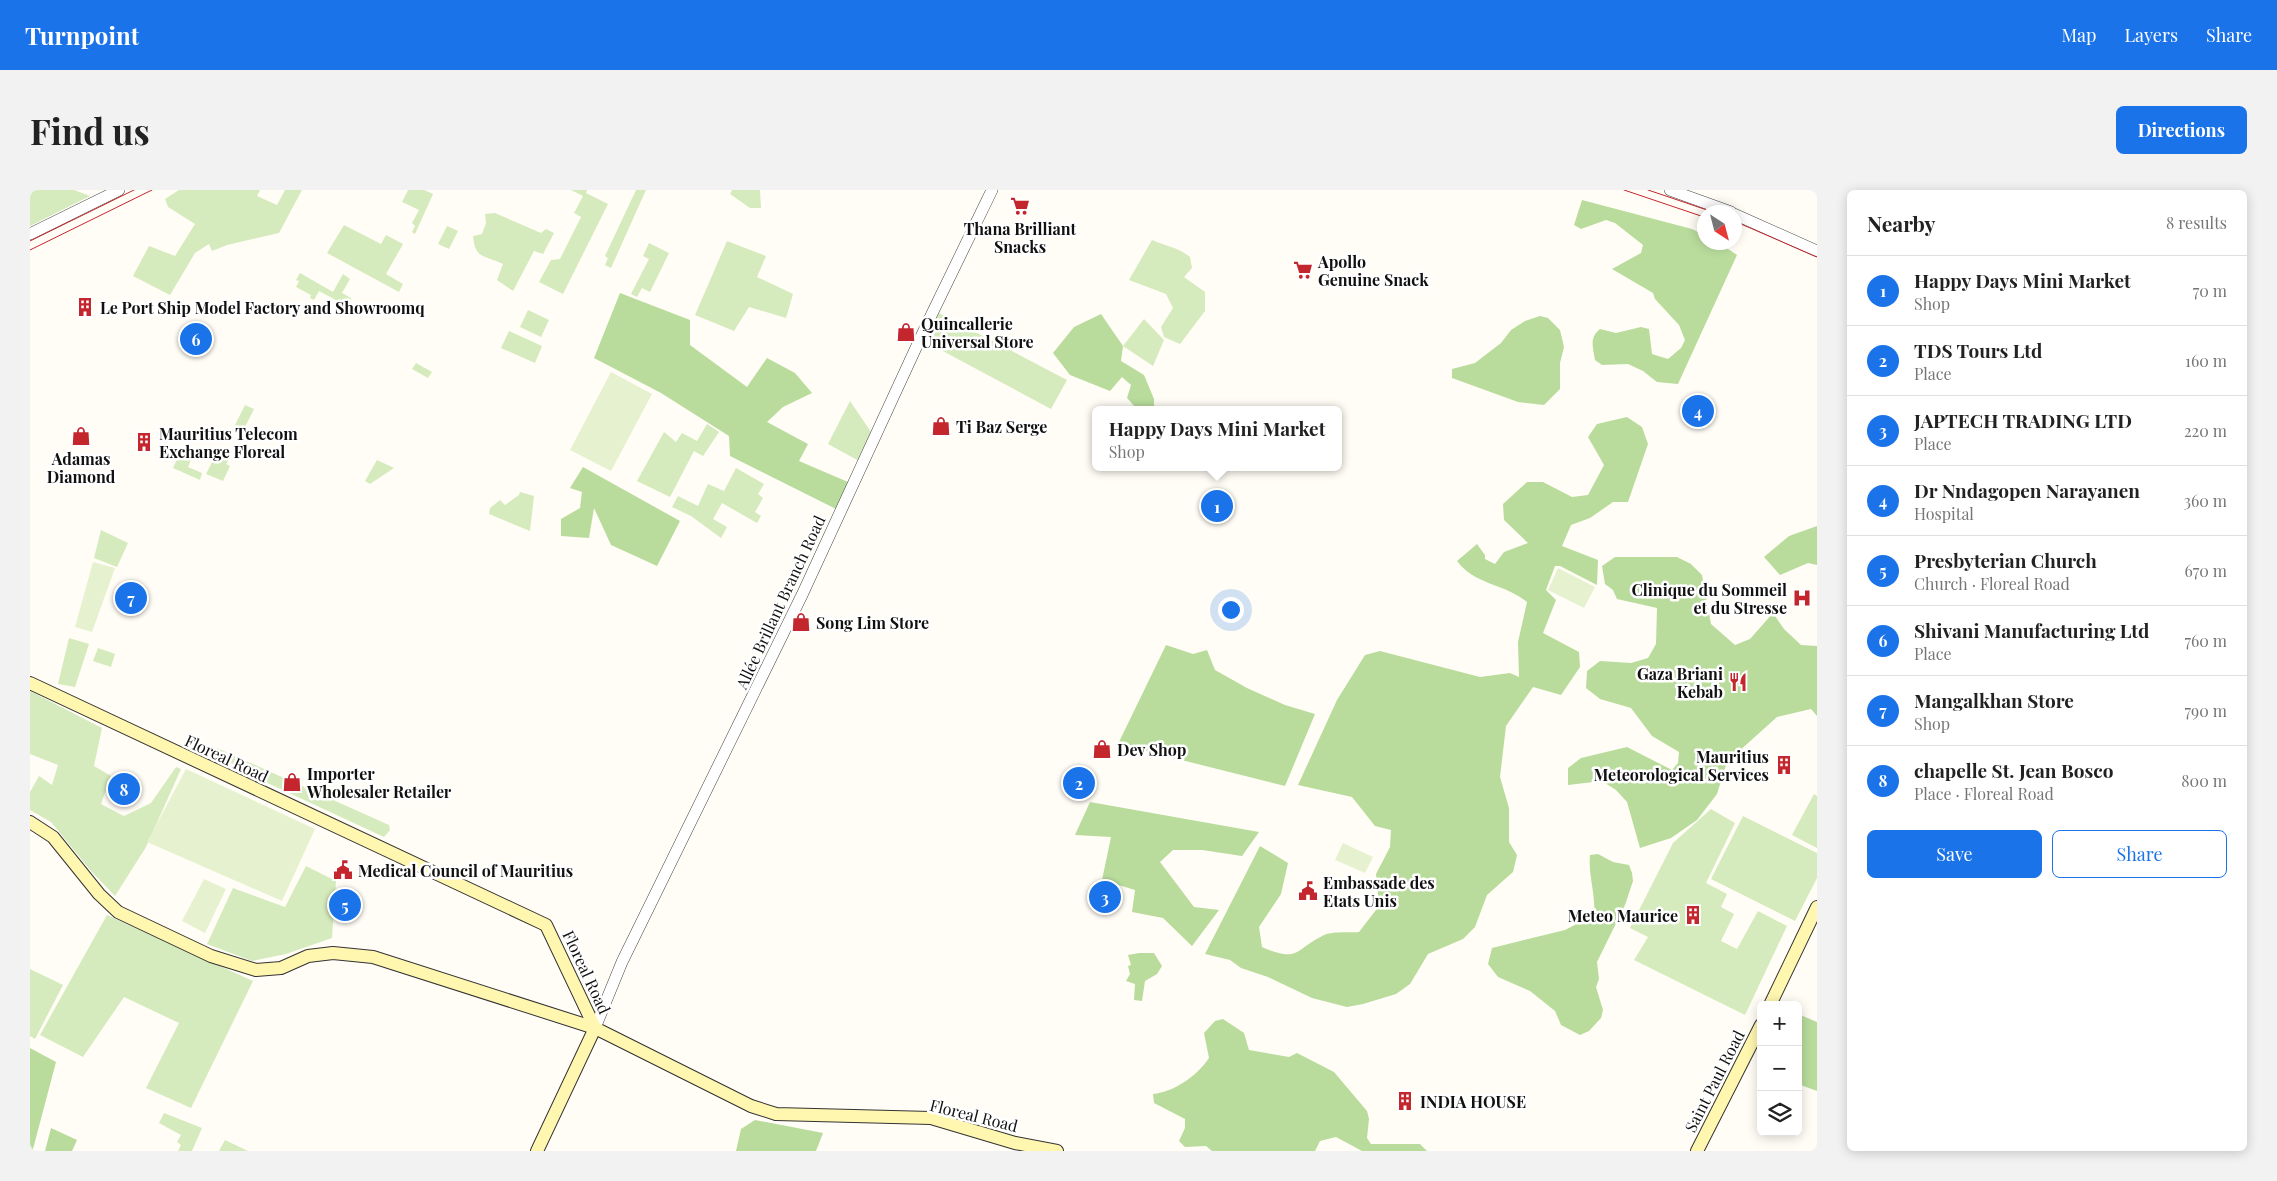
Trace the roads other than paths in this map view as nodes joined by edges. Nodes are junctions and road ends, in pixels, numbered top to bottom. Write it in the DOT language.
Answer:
graph roads {
  1 [pos="119,190"];
  2 [pos="992,190"];
  3 [pos="1670,190"];
  4 [pos="1712,205"];
  5 [pos="1742,218"];
  6 [pos="30,234"];
  7 [pos="1817,251"];
  8 [pos="30,684"];
  9 [pos="30,822"];
  10 [pos="1817,907"];
  11 [pos="1772,1001"];
  12 [pos="595,1028"];
  13 [pos="1757,1033"];
  14 [pos="538,1151"];
  15 [pos="1057,1151"];
  16 [pos="1697,1151"];
  1 -- 6 [label="street"];
  2 -- 12 [label="street, Allée Brillant Branch Road"];
  3 -- 4 [label="street"];
  5 -- 7 [label="street"];
  8 -- 12 [label="main road, Floreal Road"];
  9 -- 12 [label="main road"];
  10 -- 11 [label="main road"];
  12 -- 14 [label="main road"];
  12 -- 15 [label="main road, Floreal Road"];
  13 -- 16 [label="main road, Saint Paul Road"];
}
